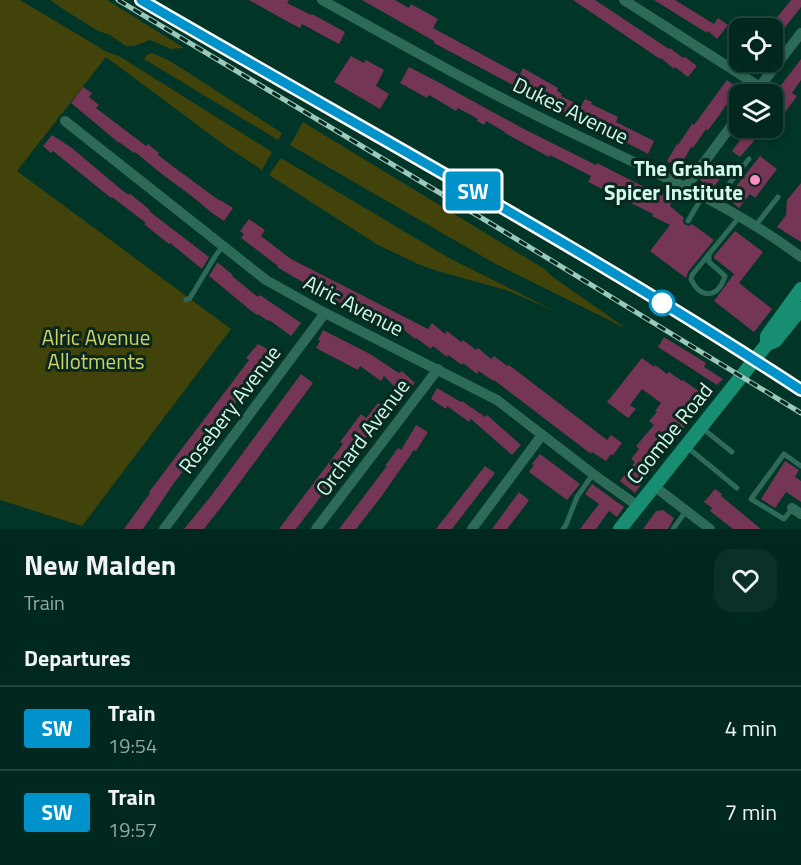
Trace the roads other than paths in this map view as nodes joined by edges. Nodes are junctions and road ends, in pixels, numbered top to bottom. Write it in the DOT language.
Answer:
graph roads {
  1 [pos="322,0"];
  2 [pos="624,0"];
  3 [pos="801,33"];
  4 [pos="747,84"];
  5 [pos="762,84"];
  6 [pos="65,121"];
  7 [pos="729,129"];
  8 [pos="749,159"];
  9 [pos="685,188"];
  10 [pos="702,197"];
  11 [pos="778,197"];
  12 [pos="715,203"];
  13 [pos="740,216"];
  14 [pos="688,221"];
  15 [pos="756,225"];
  16 [pos="223,246"];
  17 [pos="709,255"];
  18 [pos="801,257"];
  19 [pos="801,289"];
  20 [pos="186,300"];
  21 [pos="801,309"];
  22 [pos="325,313"];
  23 [pos="767,344"];
  24 [pos="438,369"];
  25 [pos="701,427"];
  26 [pos="542,435"];
  27 [pos="686,446"];
  28 [pos="732,452"];
  29 [pos="801,466"];
  30 [pos="593,474"];
  31 [pos="654,486"];
  32 [pos="736,489"];
  33 [pos="638,506"];
  34 [pos="686,511"];
  35 [pos="796,511"];
  36 [pos="164,529"];
  37 [pos="316,529"];
  38 [pos="472,529"];
  39 [pos="563,529"];
  40 [pos="620,529"];
  41 [pos="673,529"];
  42 [pos="710,529"];
  1 -- 9 [label="street, Dukes Avenue"];
  2 -- 4 [label="street"];
  3 -- 5 [label="street"];
  6 -- 16 [label="street, Alric Avenue"];
  7 -- 9 [label="street"];
  8 -- 12 [label="lane"];
  9 -- 10 [label="street, Dukes Avenue"];
  10 -- 12 [label="street, Dukes Avenue"];
  10 -- 14 [label="lane"];
  11 -- 15 [label="lane"];
  12 -- 13 [label="street, Dukes Avenue"];
  13 -- 15 [label="street, Dukes Avenue"];
  13 -- 17 [label="lane"];
  15 -- 18 [label="street, Dukes Avenue"];
  16 -- 20 [label="lane"];
  16 -- 22 [label="street, Alric Avenue"];
  17 -- 17 [label="lane"];
  19 -- 23 [label="main road"];
  21 -- 23 [label="main road"];
  22 -- 24 [label="street, Alric Avenue"];
  22 -- 36 [label="street, Rosebery Avenue"];
  23 -- 25 [label="main road, Coombe Road"];
  24 -- 26 [label="street, Alric Avenue"];
  24 -- 37 [label="street, Orchard Avenue"];
  25 -- 27 [label="main road, Coombe Road"];
  25 -- 28 [label="lane"];
  26 -- 30 [label="street, Alric Avenue"];
  26 -- 38 [label="street"];
  27 -- 31 [label="main road, Coombe Road"];
  27 -- 32 [label="lane"];
  29 -- 35 [label="lane"];
  30 -- 33 [label="street, Alric Avenue"];
  30 -- 39 [label="lane"];
  31 -- 33 [label="main road, Coombe Road"];
  31 -- 34 [label="street"];
  33 -- 40 [label="main road, Coombe Road"];
  34 -- 41 [label="lane"];
  34 -- 42 [label="street"];
}
